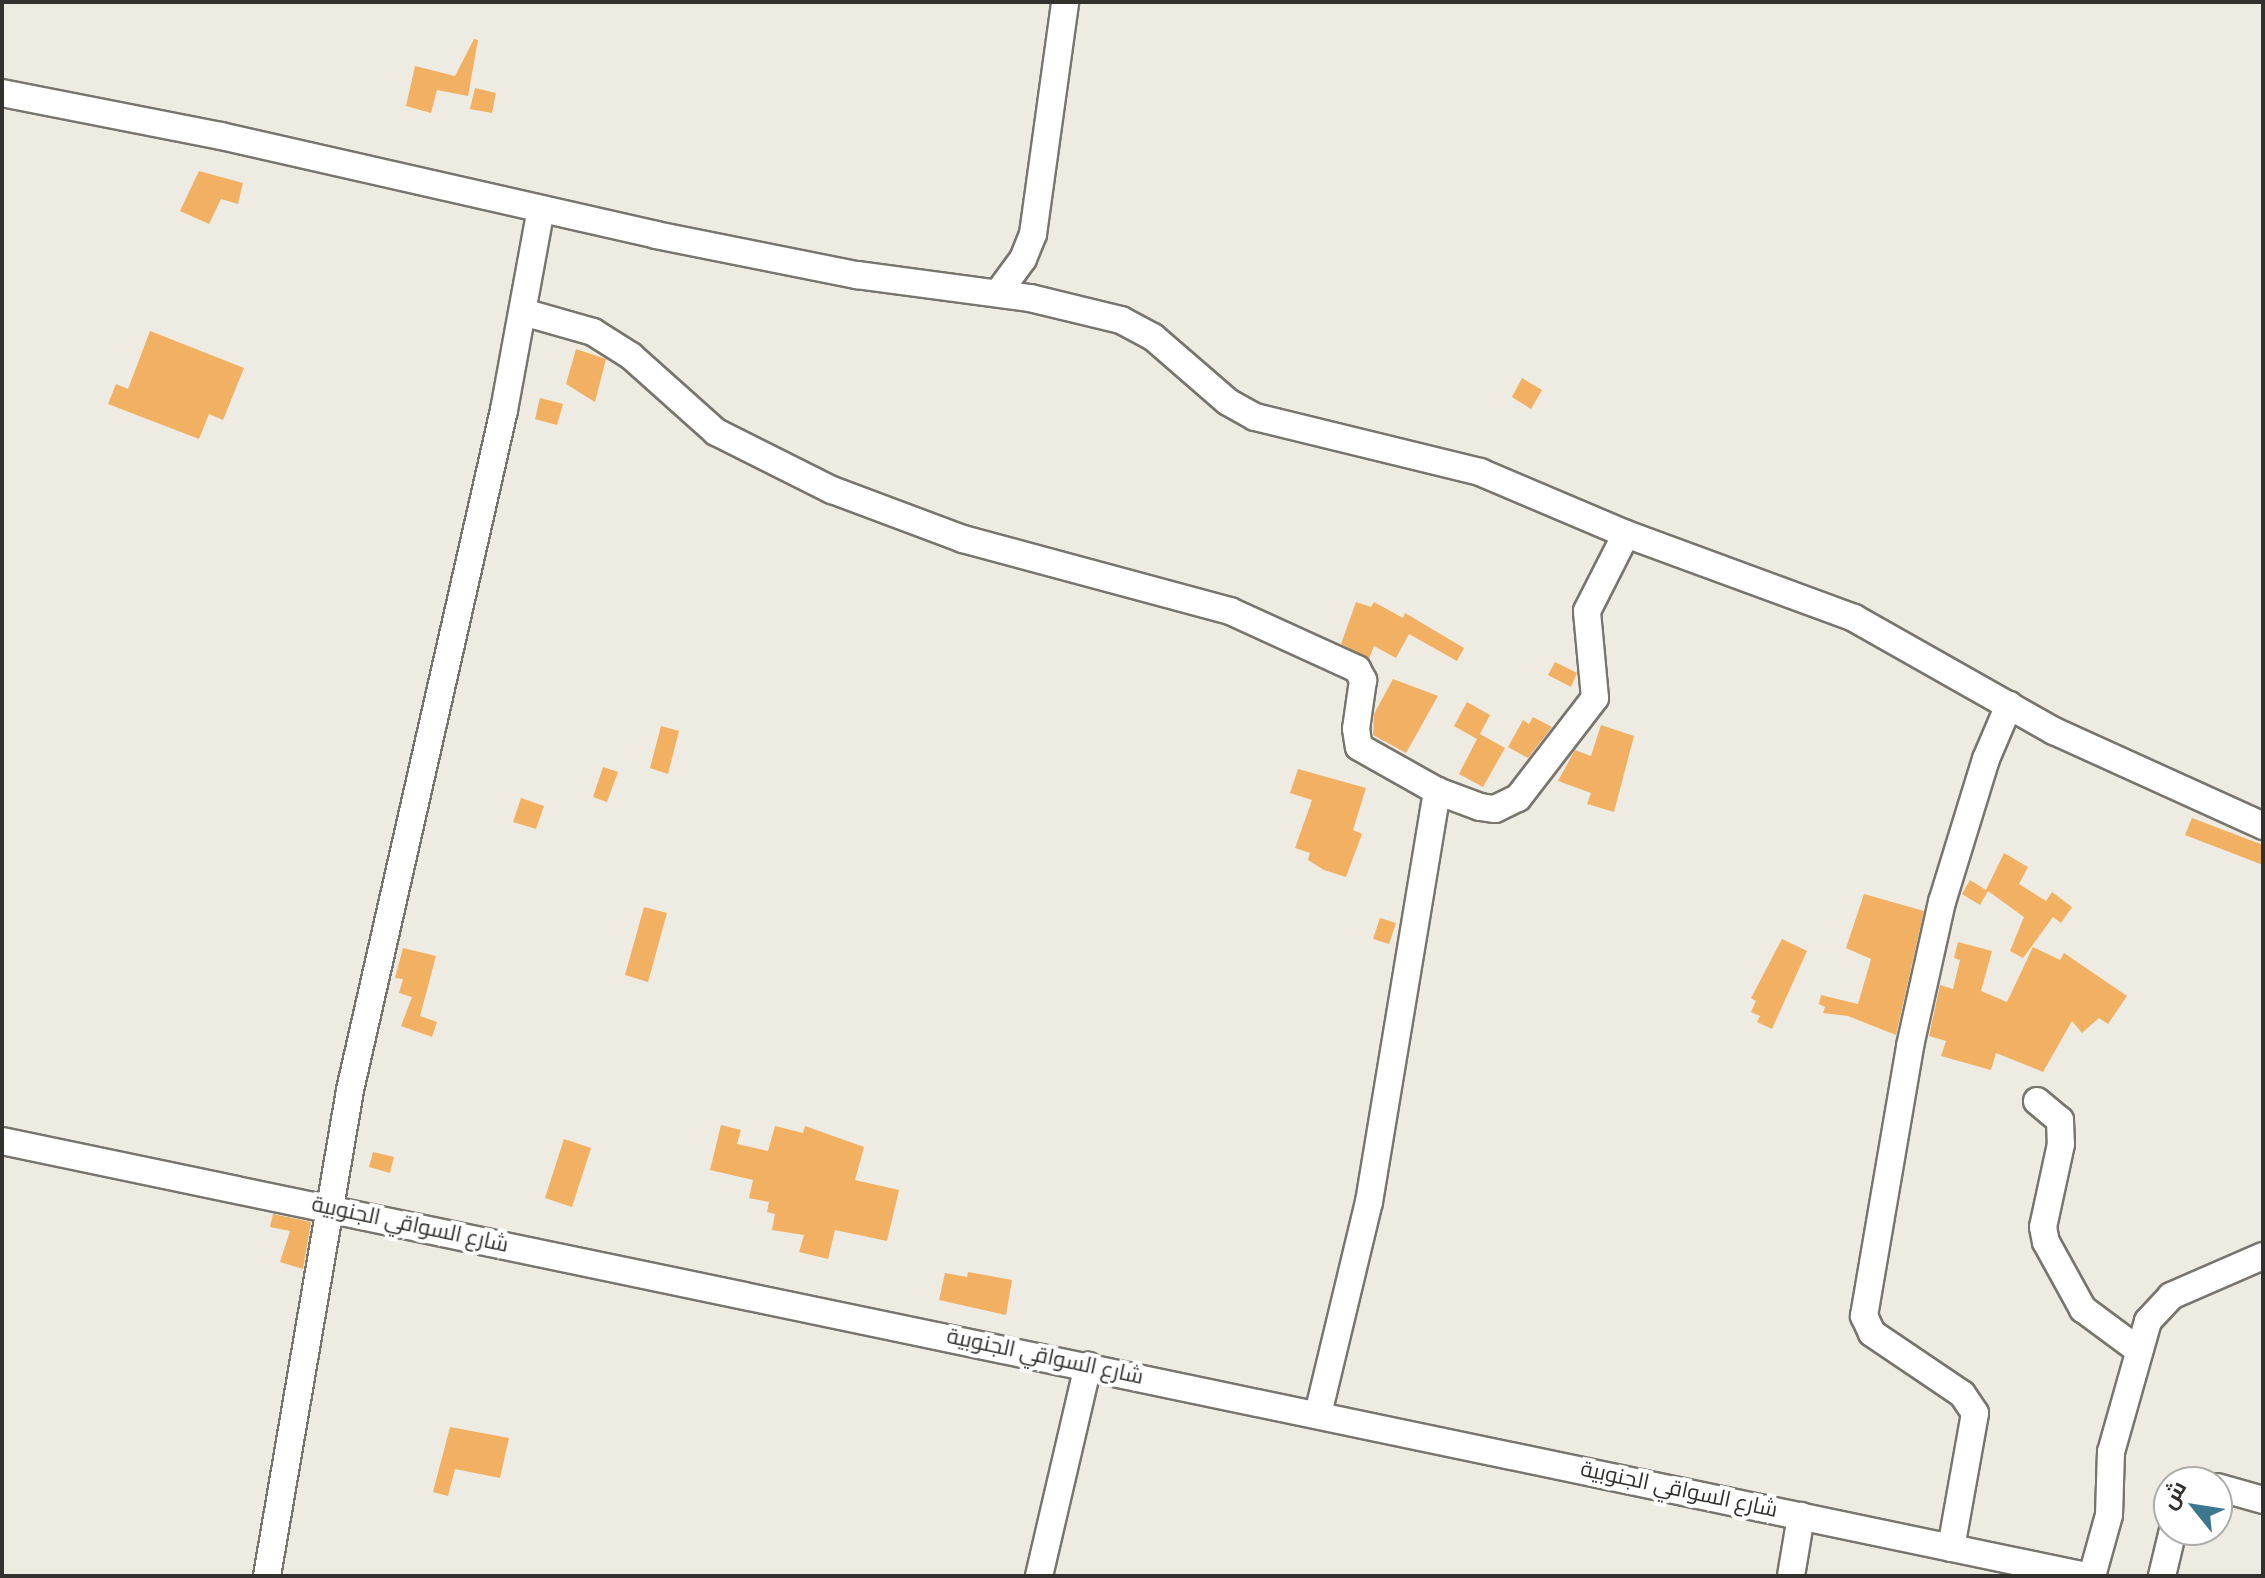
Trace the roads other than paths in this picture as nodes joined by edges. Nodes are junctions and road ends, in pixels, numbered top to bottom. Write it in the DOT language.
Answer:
graph roads {
  1 [pos="1065,2"];
  2 [pos="2,93"];
  3 [pos="541,209"];
  4 [pos="998,293"];
  5 [pos="523,312"];
  6 [pos="1626,534"];
  7 [pos="2009,705"];
  8 [pos="1437,791"];
  9 [pos="2263,826"];
  10 [pos="2037,1101"];
  11 [pos="2,1141"];
  12 [pos="331,1209"];
  13 [pos="2263,1256"];
  14 [pos="2137,1349"];
  15 [pos="1088,1366"];
  16 [pos="1318,1414"];
  17 [pos="2233,1492"];
  18 [pos="2263,1500"];
  19 [pos="1801,1516"];
  20 [pos="2169,1546"];
  21 [pos="1951,1548"];
  22 [pos="267,1576"];
  23 [pos="1039,1576"];
  24 [pos="1791,1576"];
  25 [pos="2089,1576"];
  26 [pos="2162,1576"];
  1 -- 4 [label="street"];
  2 -- 3 [label="street"];
  3 -- 4 [label="street"];
  3 -- 5 [label="street"];
  4 -- 6 [label="street"];
  5 -- 8 [label="street"];
  5 -- 12 [label="street"];
  6 -- 7 [label="street"];
  6 -- 8 [label="street"];
  7 -- 9 [label="street"];
  7 -- 21 [label="street"];
  8 -- 16 [label="street"];
  10 -- 14 [label="street"];
  11 -- 12 [label="street, شارع السواقي الجنوبية"];
  12 -- 15 [label="street, شارع السواقي الجنوبية"];
  12 -- 22 [label="street"];
  13 -- 14 [label="street"];
  14 -- 25 [label="street"];
  15 -- 16 [label="street, شارع السواقي الجنوبية"];
  15 -- 23 [label="street"];
  16 -- 19 [label="street, شارع السواقي الجنوبية"];
  17 -- 18 [label="street"];
  19 -- 21 [label="street, شارع السواقي الجنوبية"];
  19 -- 24 [label="street"];
  20 -- 26 [label="street"];
  21 -- 25 [label="street, شارع السواقي الجنوبية"];
}
